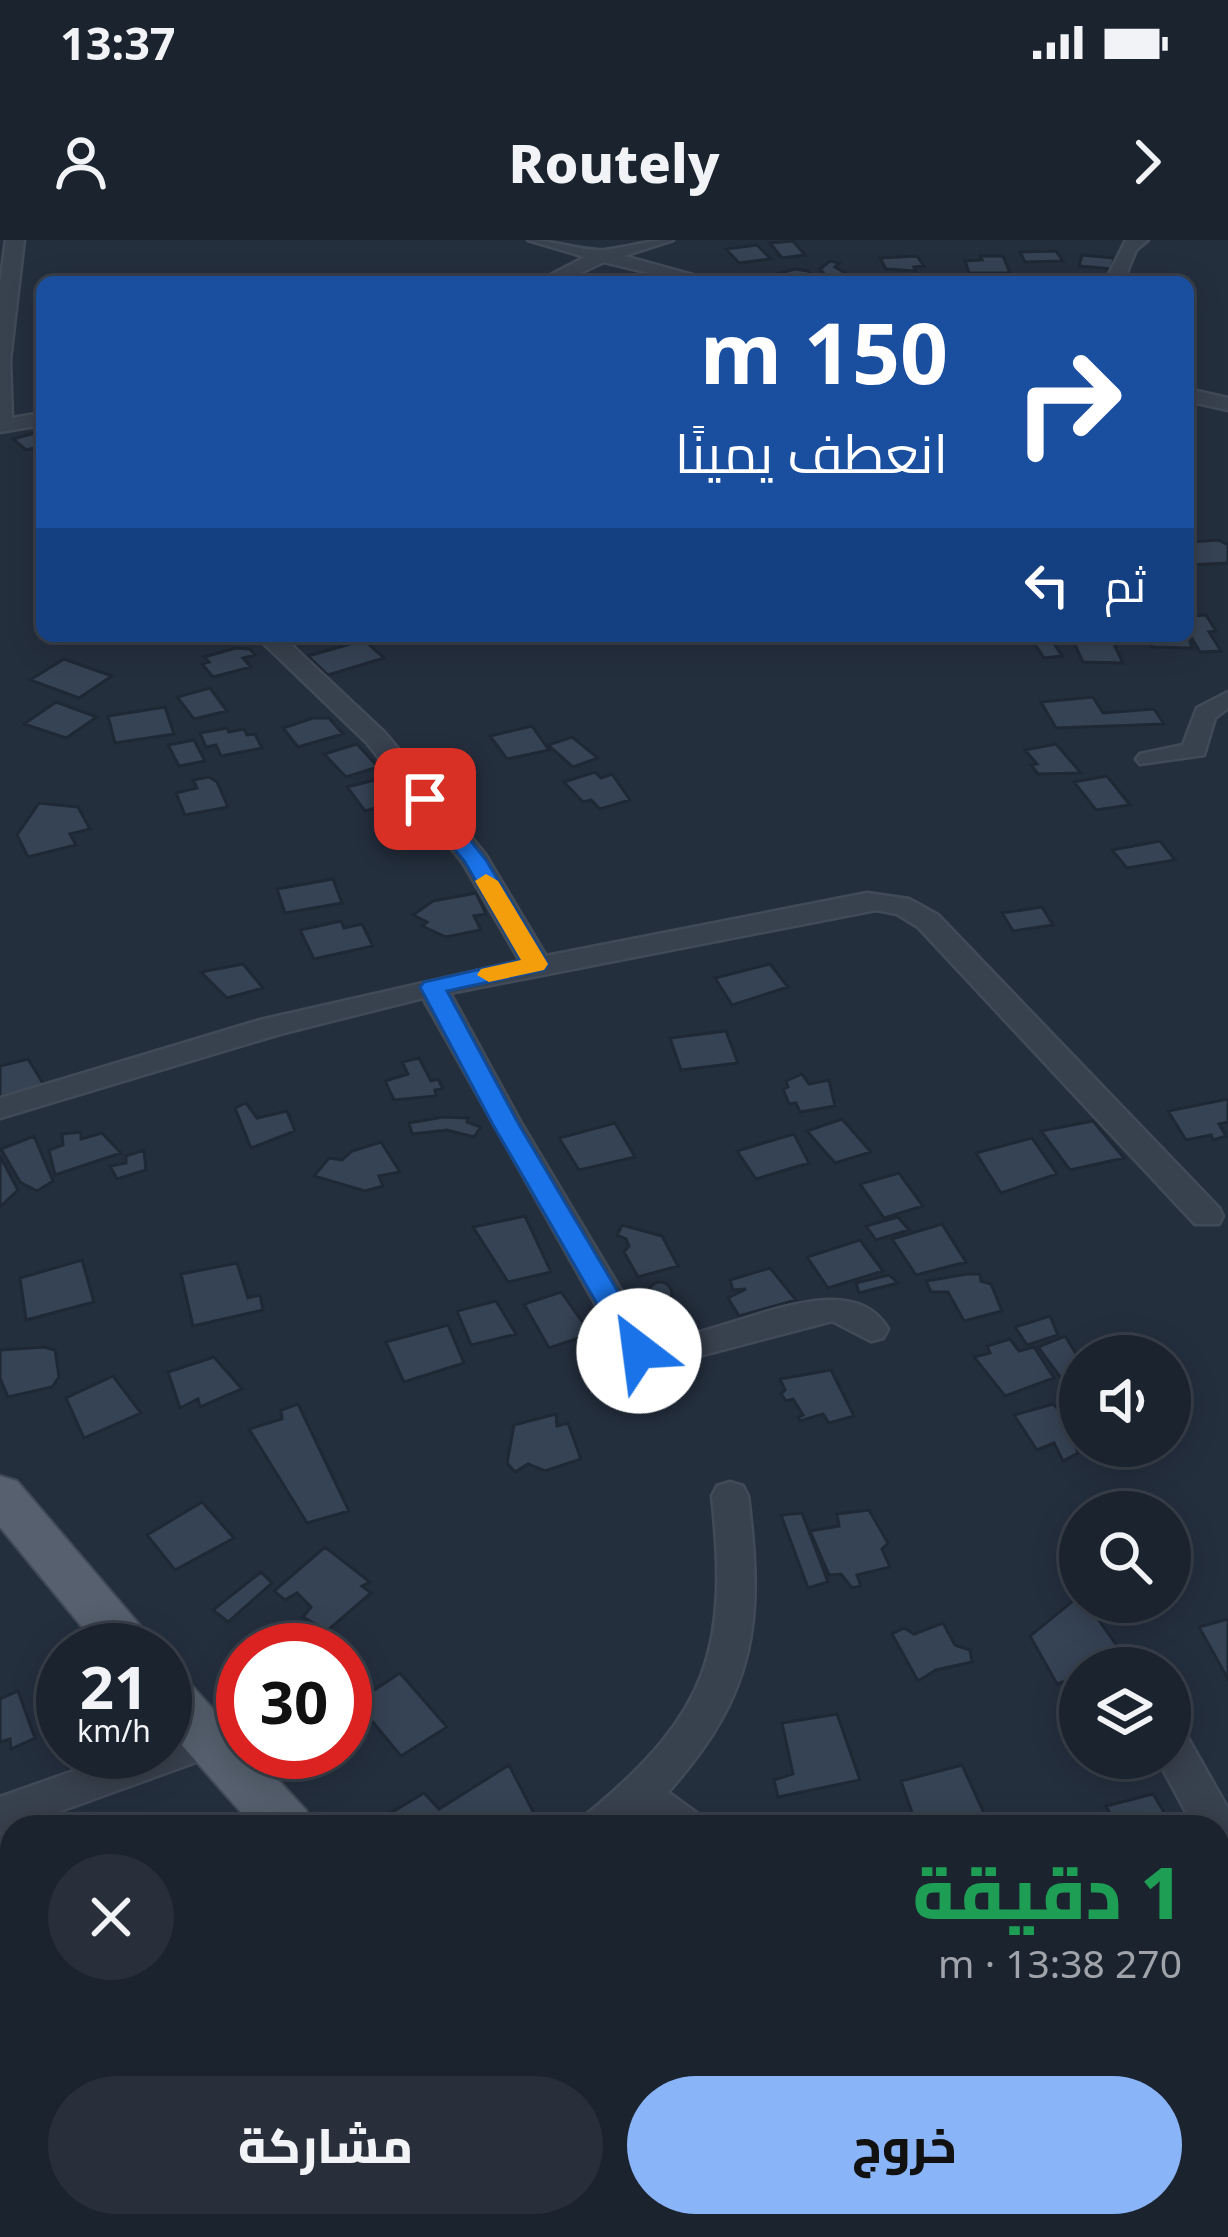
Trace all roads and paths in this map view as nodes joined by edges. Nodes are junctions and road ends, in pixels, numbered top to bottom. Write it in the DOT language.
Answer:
graph roads {
  1 [pos="15,240"];
  2 [pos="537,240"];
  3 [pos="664,240"];
  4 [pos="1139,240"];
  5 [pos="606,265"];
  6 [pos="567,276"];
  7 [pos="673,276"];
  8 [pos="1116,276"];
  9 [pos="4,297"];
  10 [pos="0,360"];
  11 [pos="1194,396"];
  12 [pos="1228,404"];
  13 [pos="36,411"];
  14 [pos="36,419"];
  15 [pos="1,420"];
  16 [pos="274,642"];
  17 [pos="1228,699"];
  18 [pos="1149,758"];
  19 [pos="536,964"];
  20 [pos="432,987"];
  21 [pos="0,1108"];
  22 [pos="1207,1216"];
  23 [pos="871,1329"];
  24 [pos="0,1493"];
  25 [pos="730,1496"];
  26 [pos="108,1623"];
  27 [pos="192,1723"];
  28 [pos="207,1741"];
  29 [pos="1190,1779"];
  30 [pos="641,1796"];
  31 [pos="0,1815"];
  32 [pos="276,1815"];
  33 [pos="617,1815"];
  34 [pos="667,1815"];
  35 [pos="1209,1815"];
  1 -- 9 [label="street"];
  2 -- 5 [label="street"];
  3 -- 5 [label="street"];
  4 -- 8 [label="street"];
  5 -- 6 [label="street"];
  5 -- 7 [label="street"];
  9 -- 10 [label="street"];
  10 -- 15 [label="street"];
  11 -- 12 [label="street"];
  13 -- 15 [label="street"];
  14 -- 15 [label="street"];
  16 -- 19 [label="street"];
  17 -- 18 [label="street"];
  19 -- 20 [label="street"];
  19 -- 22 [label="street"];
  20 -- 21 [label="street"];
  20 -- 23 [label="street"];
  24 -- 26 [label="main road"];
  25 -- 30 [label="street"];
  27 -- 28 [label="main road"];
  28 -- 31 [label="street"];
  28 -- 32 [label="main road"];
  29 -- 35 [label="street"];
  30 -- 33 [label="street"];
  30 -- 34 [label="street"];
}
